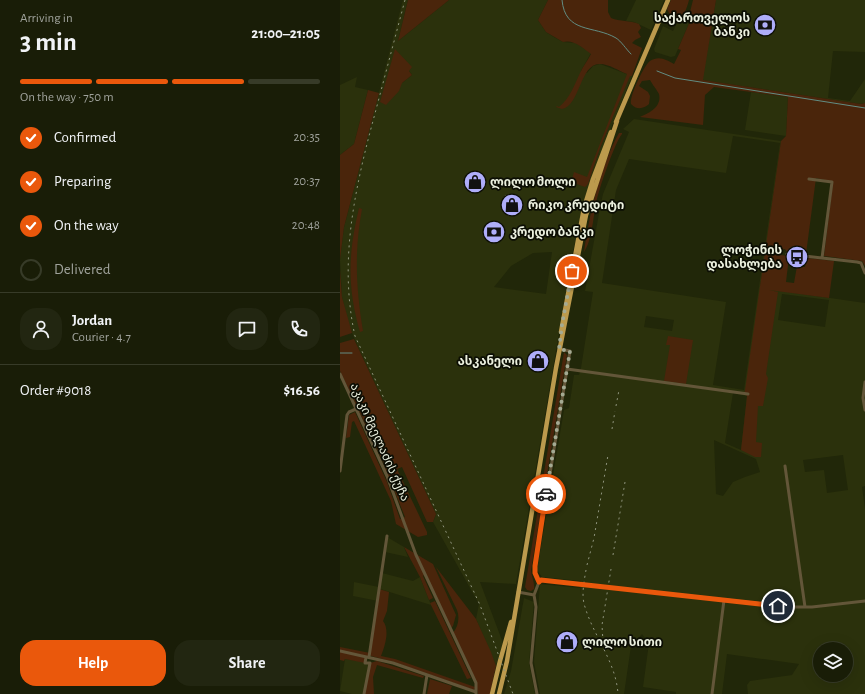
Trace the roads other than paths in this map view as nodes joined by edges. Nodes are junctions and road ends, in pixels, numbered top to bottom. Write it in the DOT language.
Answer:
graph roads {
  1 [pos="668,0"];
  2 [pos="809,179"];
  3 [pos="787,254"];
  4 [pos="822,258"];
  5 [pos="865,273"];
  6 [pos="560,347"];
  7 [pos="567,369"];
  8 [pos="340,374"];
  9 [pos="865,382"];
  10 [pos="748,394"];
  11 [pos="356,409"];
  12 [pos="865,410"];
  13 [pos="785,466"];
  14 [pos="340,471"];
  15 [pos="387,536"];
  16 [pos="539,582"];
  17 [pos="518,592"];
  18 [pos="534,595"];
  19 [pos="724,600"];
  20 [pos="865,601"];
  21 [pos="516,607"];
  22 [pos="806,607"];
  23 [pos="340,651"];
  24 [pos="368,657"];
  25 [pos="375,659"];
  26 [pos="370,663"];
  27 [pos="427,675"];
  28 [pos="476,693"];
  29 [pos="364,694"];
  30 [pos="424,694"];
  31 [pos="492,694"];
  32 [pos="499,694"];
  33 [pos="537,694"];
  34 [pos="712,694"];
  1 -- 6 [label="highway"];
  2 -- 4 [label="street"];
  3 -- 4 [label="street"];
  4 -- 5 [label="street"];
  6 -- 7 [label="street"];
  6 -- 17 [label="highway"];
  7 -- 10 [label="street"];
  7 -- 16 [label="street"];
  8 -- 11 [label="street, აკაკი მგელაძის ქუჩა"];
  9 -- 12 [label="street"];
  11 -- 14 [label="street"];
  11 -- 28 [label="street, აკაკი მგელაძის ქუჩა"];
  13 -- 22 [label="street"];
  15 -- 24 [label="street"];
  16 -- 18 [label="street"];
  16 -- 19 [label="street"];
  17 -- 18 [label="street"];
  17 -- 21 [label="highway"];
  18 -- 33 [label="street"];
  19 -- 22 [label="street"];
  19 -- 34 [label="street"];
  20 -- 22 [label="street"];
  21 -- 31 [label="highway"];
  21 -- 32 [label="highway"];
  23 -- 24 [label="street"];
  24 -- 25 [label="street"];
  24 -- 26 [label="street"];
  25 -- 26 [label="street"];
  25 -- 27 [label="street"];
  26 -- 29 [label="street"];
  27 -- 28 [label="street"];
  27 -- 30 [label="street"];
}
